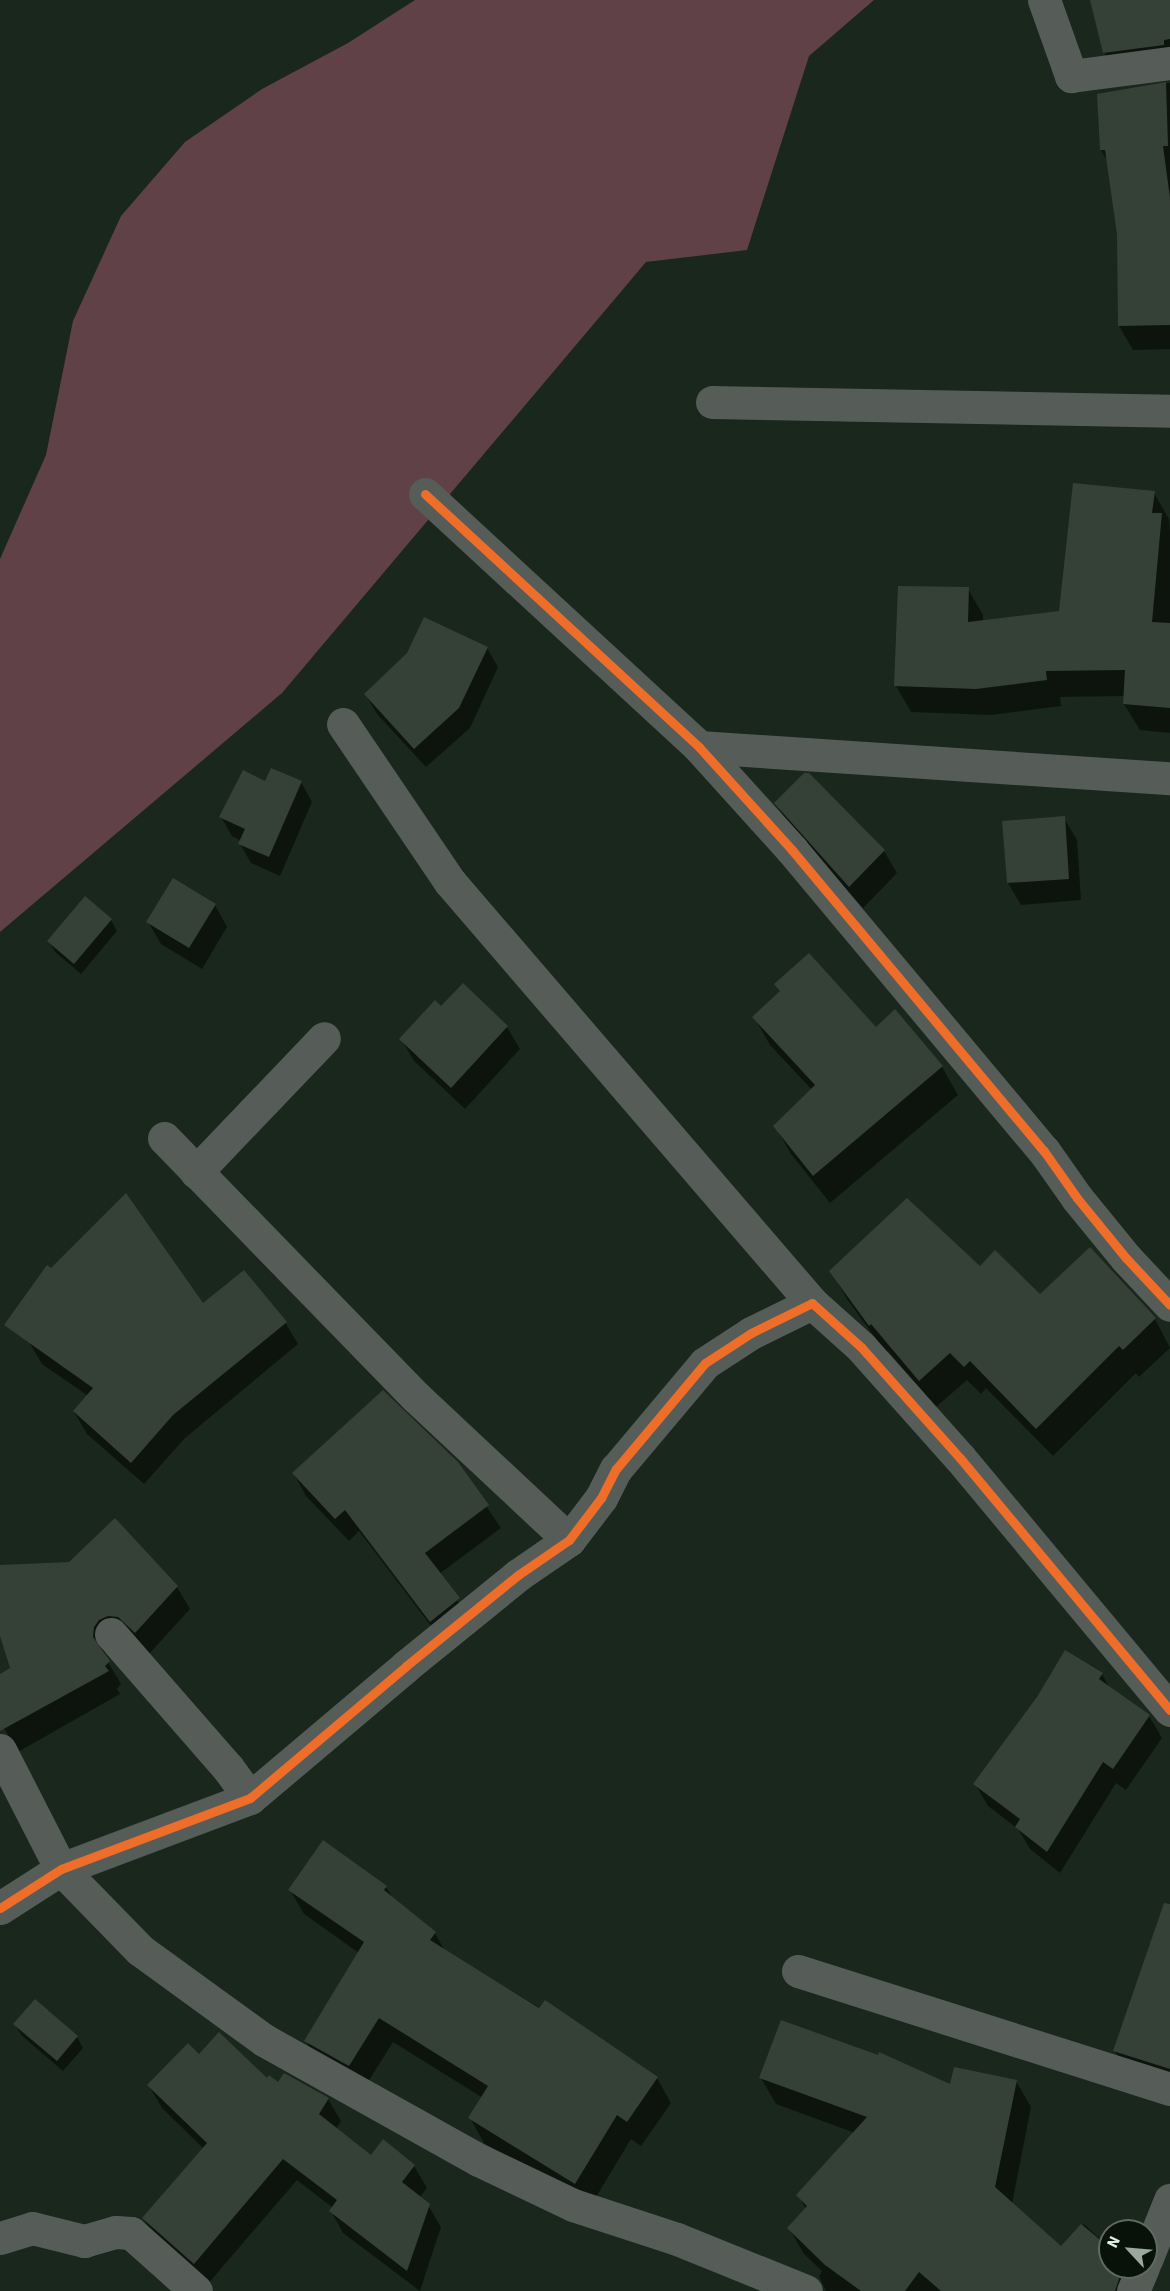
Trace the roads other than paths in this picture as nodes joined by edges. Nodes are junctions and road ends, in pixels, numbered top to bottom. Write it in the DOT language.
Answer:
graph roads {
  1 [pos="1044,0"];
  2 [pos="1170,63"];
  3 [pos="712,402"];
  4 [pos="1170,411"];
  5 [pos="425,494"];
  6 [pos="343,724"];
  7 [pos="699,747"];
  8 [pos="1170,778"];
  9 [pos="324,1038"];
  10 [pos="164,1138"];
  11 [pos="196,1172"];
  12 [pos="812,1303"];
  13 [pos="1170,1305"];
  14 [pos="569,1540"];
  15 [pos="111,1634"];
  16 [pos="1170,1710"];
  17 [pos="0,1750"];
  18 [pos="250,1798"];
  19 [pos="61,1869"];
  20 [pos="0,1908"];
  21 [pos="798,1971"];
  22 [pos="1170,2089"];
  23 [pos="1170,2200"];
  24 [pos="1158,2230"];
  25 [pos="0,2238"];
  26 [pos="196,2291"];
  27 [pos="806,2291"];
  1 -- 2 [label="street"];
  3 -- 4 [label="street"];
  5 -- 7 [label="street"];
  6 -- 12 [label="street"];
  7 -- 8 [label="street"];
  7 -- 13 [label="street"];
  9 -- 11 [label="street"];
  10 -- 11 [label="street"];
  11 -- 14 [label="street"];
  12 -- 14 [label="street"];
  12 -- 16 [label="street"];
  14 -- 18 [label="street"];
  15 -- 18 [label="street"];
  17 -- 19 [label="street"];
  18 -- 19 [label="street"];
  19 -- 20 [label="street"];
  19 -- 27 [label="street"];
  21 -- 22 [label="street"];
  23 -- 24 [label="street"];
  25 -- 26 [label="street"];
}
